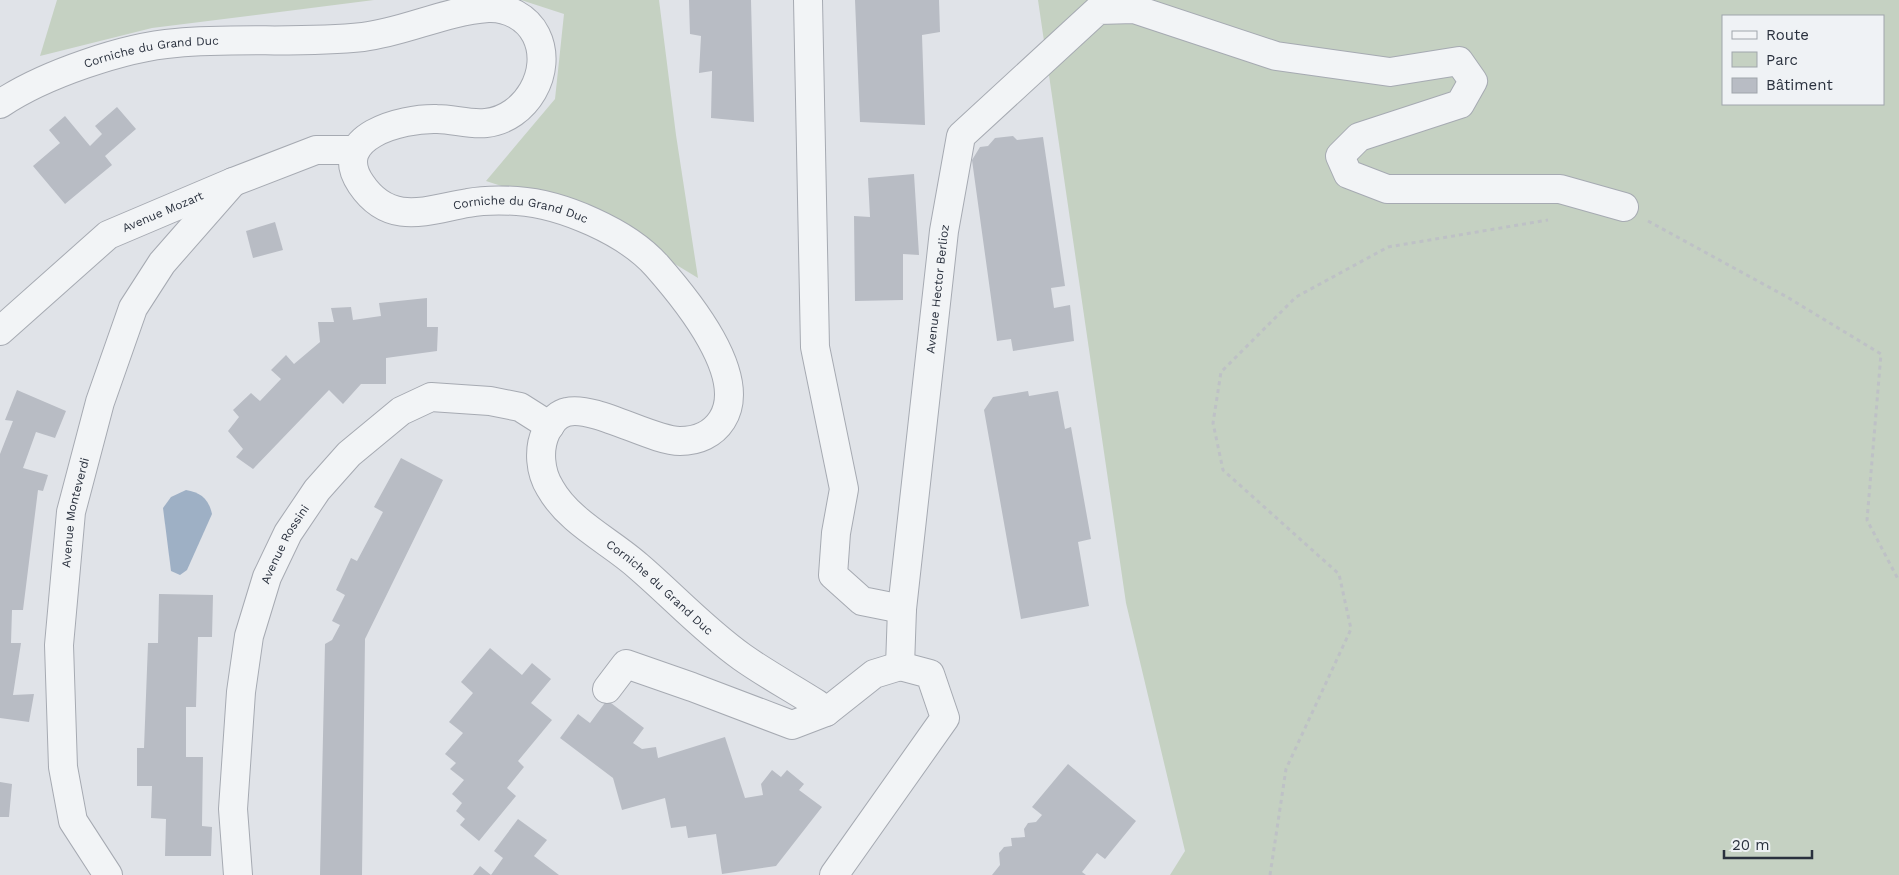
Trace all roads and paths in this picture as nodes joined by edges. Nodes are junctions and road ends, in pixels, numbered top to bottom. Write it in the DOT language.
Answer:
graph roads {
  1 [pos="808,0"];
  2 [pos="0,104"];
  3 [pos="353,150"];
  4 [pos="232,182"];
  5 [pos="1624,207"];
  6 [pos="1555,219"];
  7 [pos="0,331"];
  8 [pos="550,426"];
  9 [pos="1899,580"];
  10 [pos="902,609"];
  11 [pos="900,666"];
  12 [pos="607,689"];
  13 [pos="826,712"];
  14 [pos="108,875"];
  15 [pos="238,875"];
  16 [pos="834,875"];
  17 [pos="1270,875"];
  1 -- 10 [label="street"];
  2 -- 3 [label="street, Corniche du Grand Duc"];
  3 -- 4 [label="street, Avenue Mozart"];
  3 -- 8 [label="street, Corniche du Grand Duc"];
  4 -- 7 [label="street, Avenue Mozart"];
  4 -- 14 [label="street, Avenue Monteverdi"];
  5 -- 9 [label="path"];
  5 -- 10 [label="street, Avenue Hector Berlioz"];
  6 -- 17 [label="path"];
  8 -- 13 [label="street, Corniche du Grand Duc"];
  8 -- 15 [label="street, Avenue Rossini"];
  10 -- 11 [label="street, Avenue Hector Berlioz"];
  11 -- 13 [label="street"];
  11 -- 16 [label="street"];
  12 -- 13 [label="street"];
}
